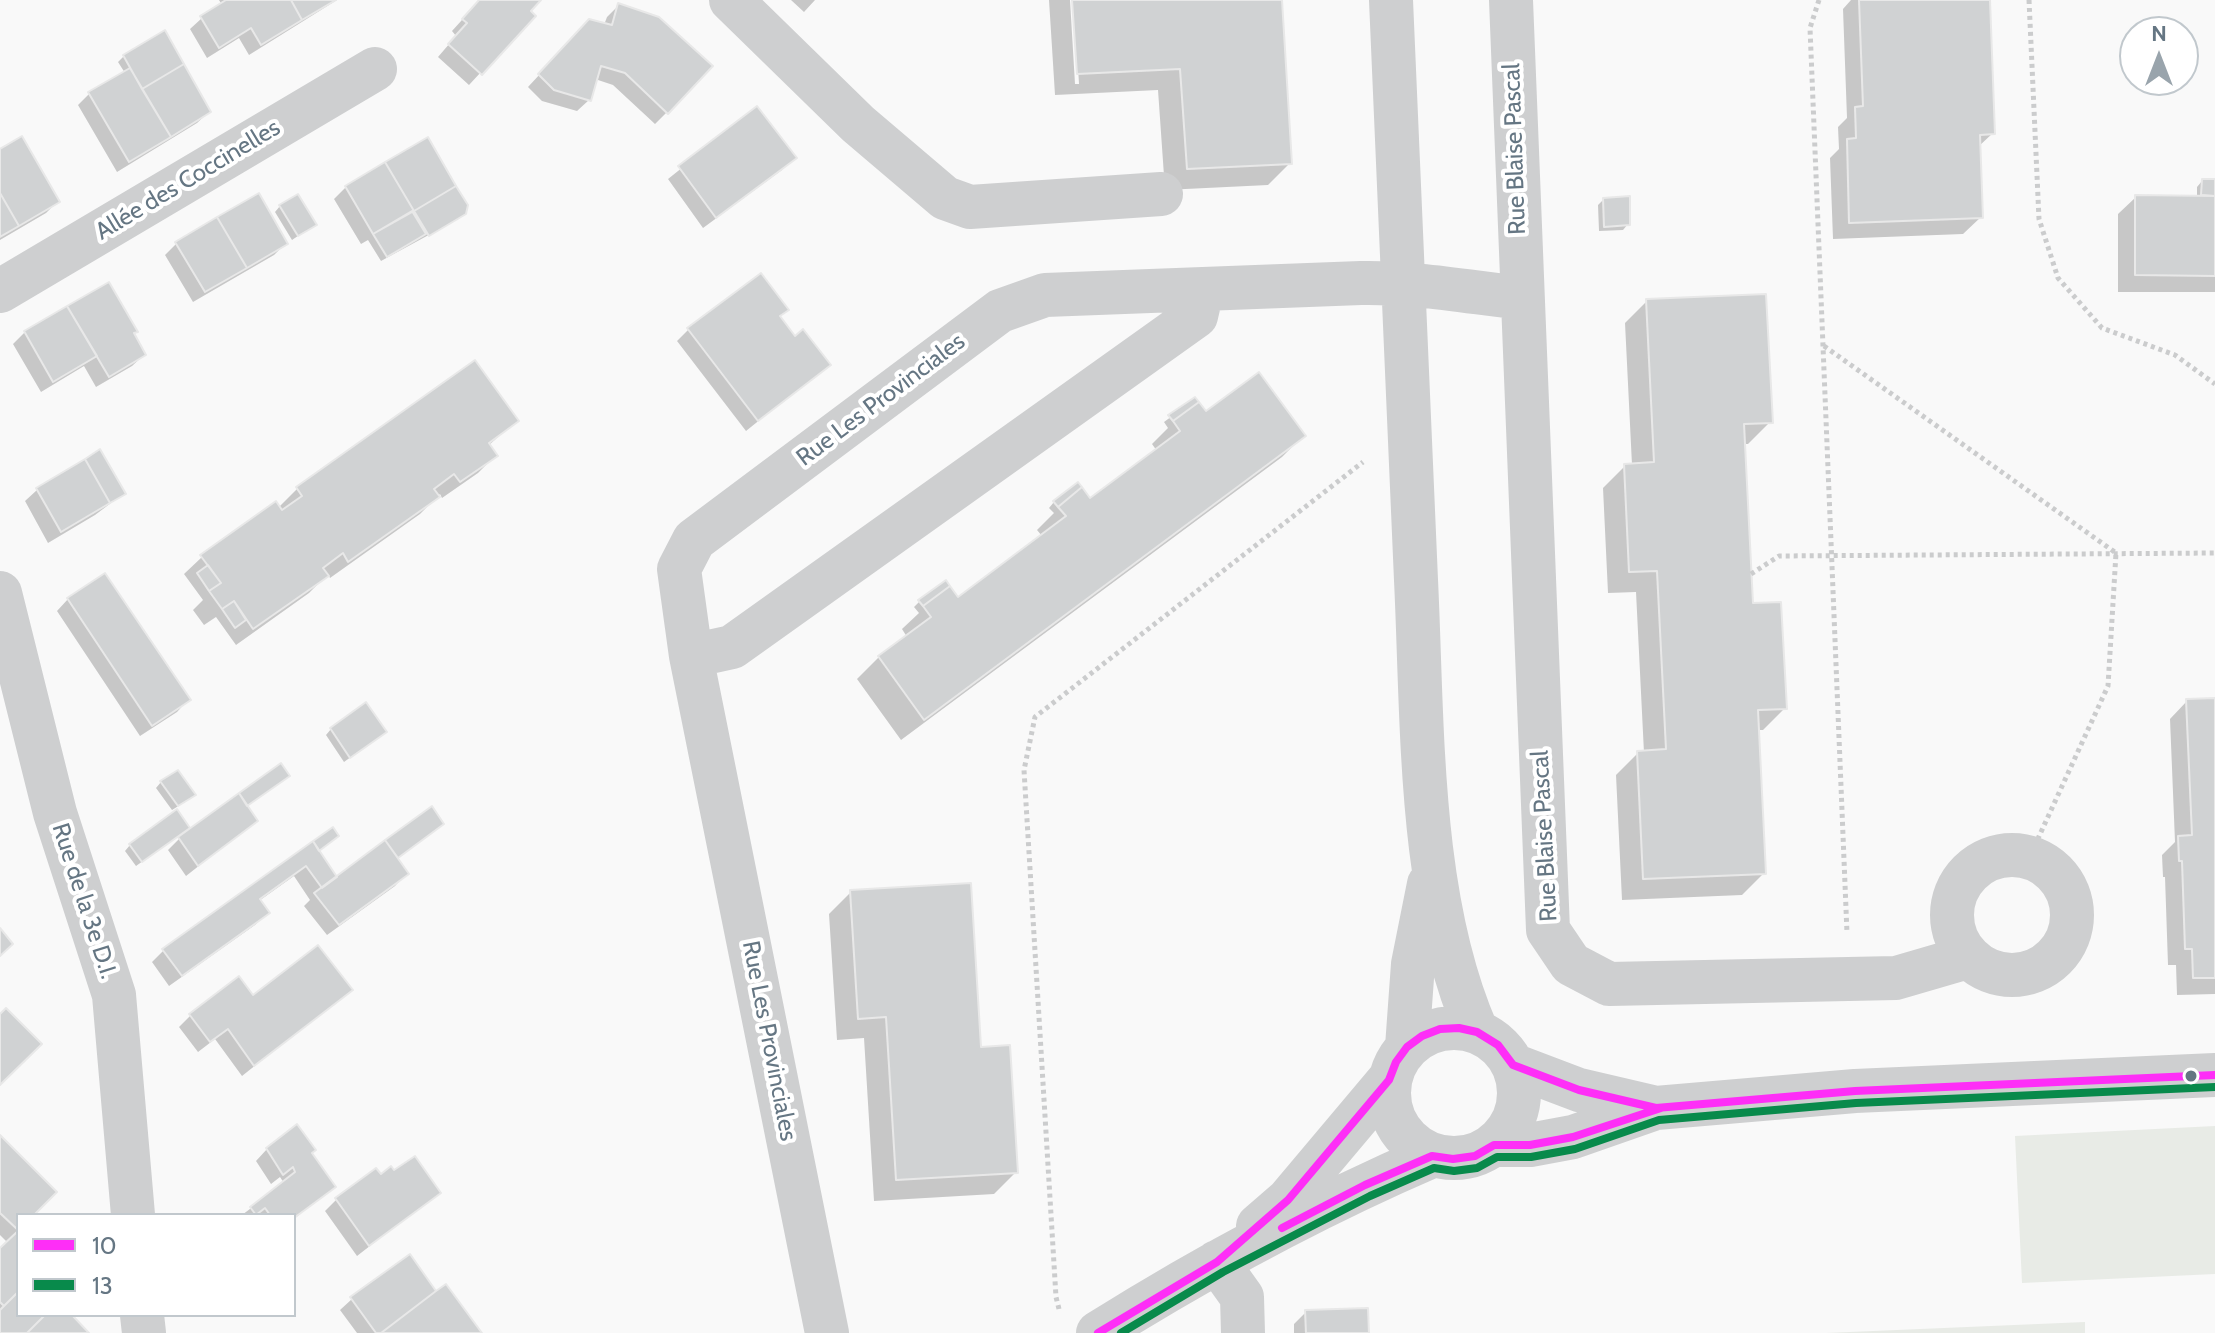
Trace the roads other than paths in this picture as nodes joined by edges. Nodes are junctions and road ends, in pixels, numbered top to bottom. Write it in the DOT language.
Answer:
graph roads {
  1 [pos="731,0"];
  2 [pos="1391,0"];
  3 [pos="1511,0"];
  4 [pos="375,69"];
  5 [pos="1161,194"];
  6 [pos="1403,282"];
  7 [pos="1202,290"];
  8 [pos="0,291"];
  9 [pos="1522,298"];
  10 [pos="0,593"];
  11 [pos="691,656"];
  12 [pos="1433,866"];
  13 [pos="1968,957"];
  14 [pos="1477,1032"];
  15 [pos="1398,1064"];
  16 [pos="1513,1065"];
  17 [pos="2215,1075"];
  18 [pos="1656,1108"];
  19 [pos="1494,1145"];
  20 [pos="1432,1156"];
  21 [pos="133,1213"];
  22 [pos="1217,1262"];
  23 [pos="1081,1327"];
  24 [pos="827,1333"];
  25 [pos="1243,1333"];
  1 -- 5 [label="street"];
  2 -- 6 [label="street"];
  3 -- 9 [label="street, Rue Blaise Pascal"];
  4 -- 8 [label="street, Allée des Coccinelles"];
  6 -- 7 [label="street, Rue Les Provinciales"];
  6 -- 9 [label="street"];
  6 -- 12 [label="street"];
  7 -- 11 [label="street"];
  7 -- 11 [label="street, Rue Les Provinciales"];
  9 -- 13 [label="street, Rue Blaise Pascal"];
  10 -- 21 [label="street, Rue de la 3e D.I."];
  11 -- 24 [label="street, Rue Les Provinciales"];
  12 -- 14 [label="street"];
  12 -- 15 [label="street"];
  13 -- 13 [label="street"];
  14 -- 15 [label="street"];
  14 -- 16 [label="street"];
  15 -- 20 [label="street"];
  15 -- 22 [label="street"];
  16 -- 18 [label="street"];
  16 -- 19 [label="street"];
  17 -- 18 [label="street"];
  18 -- 19 [label="street"];
  19 -- 20 [label="street"];
  20 -- 22 [label="street"];
  22 -- 23 [label="street"];
  22 -- 25 [label="street"];
}
